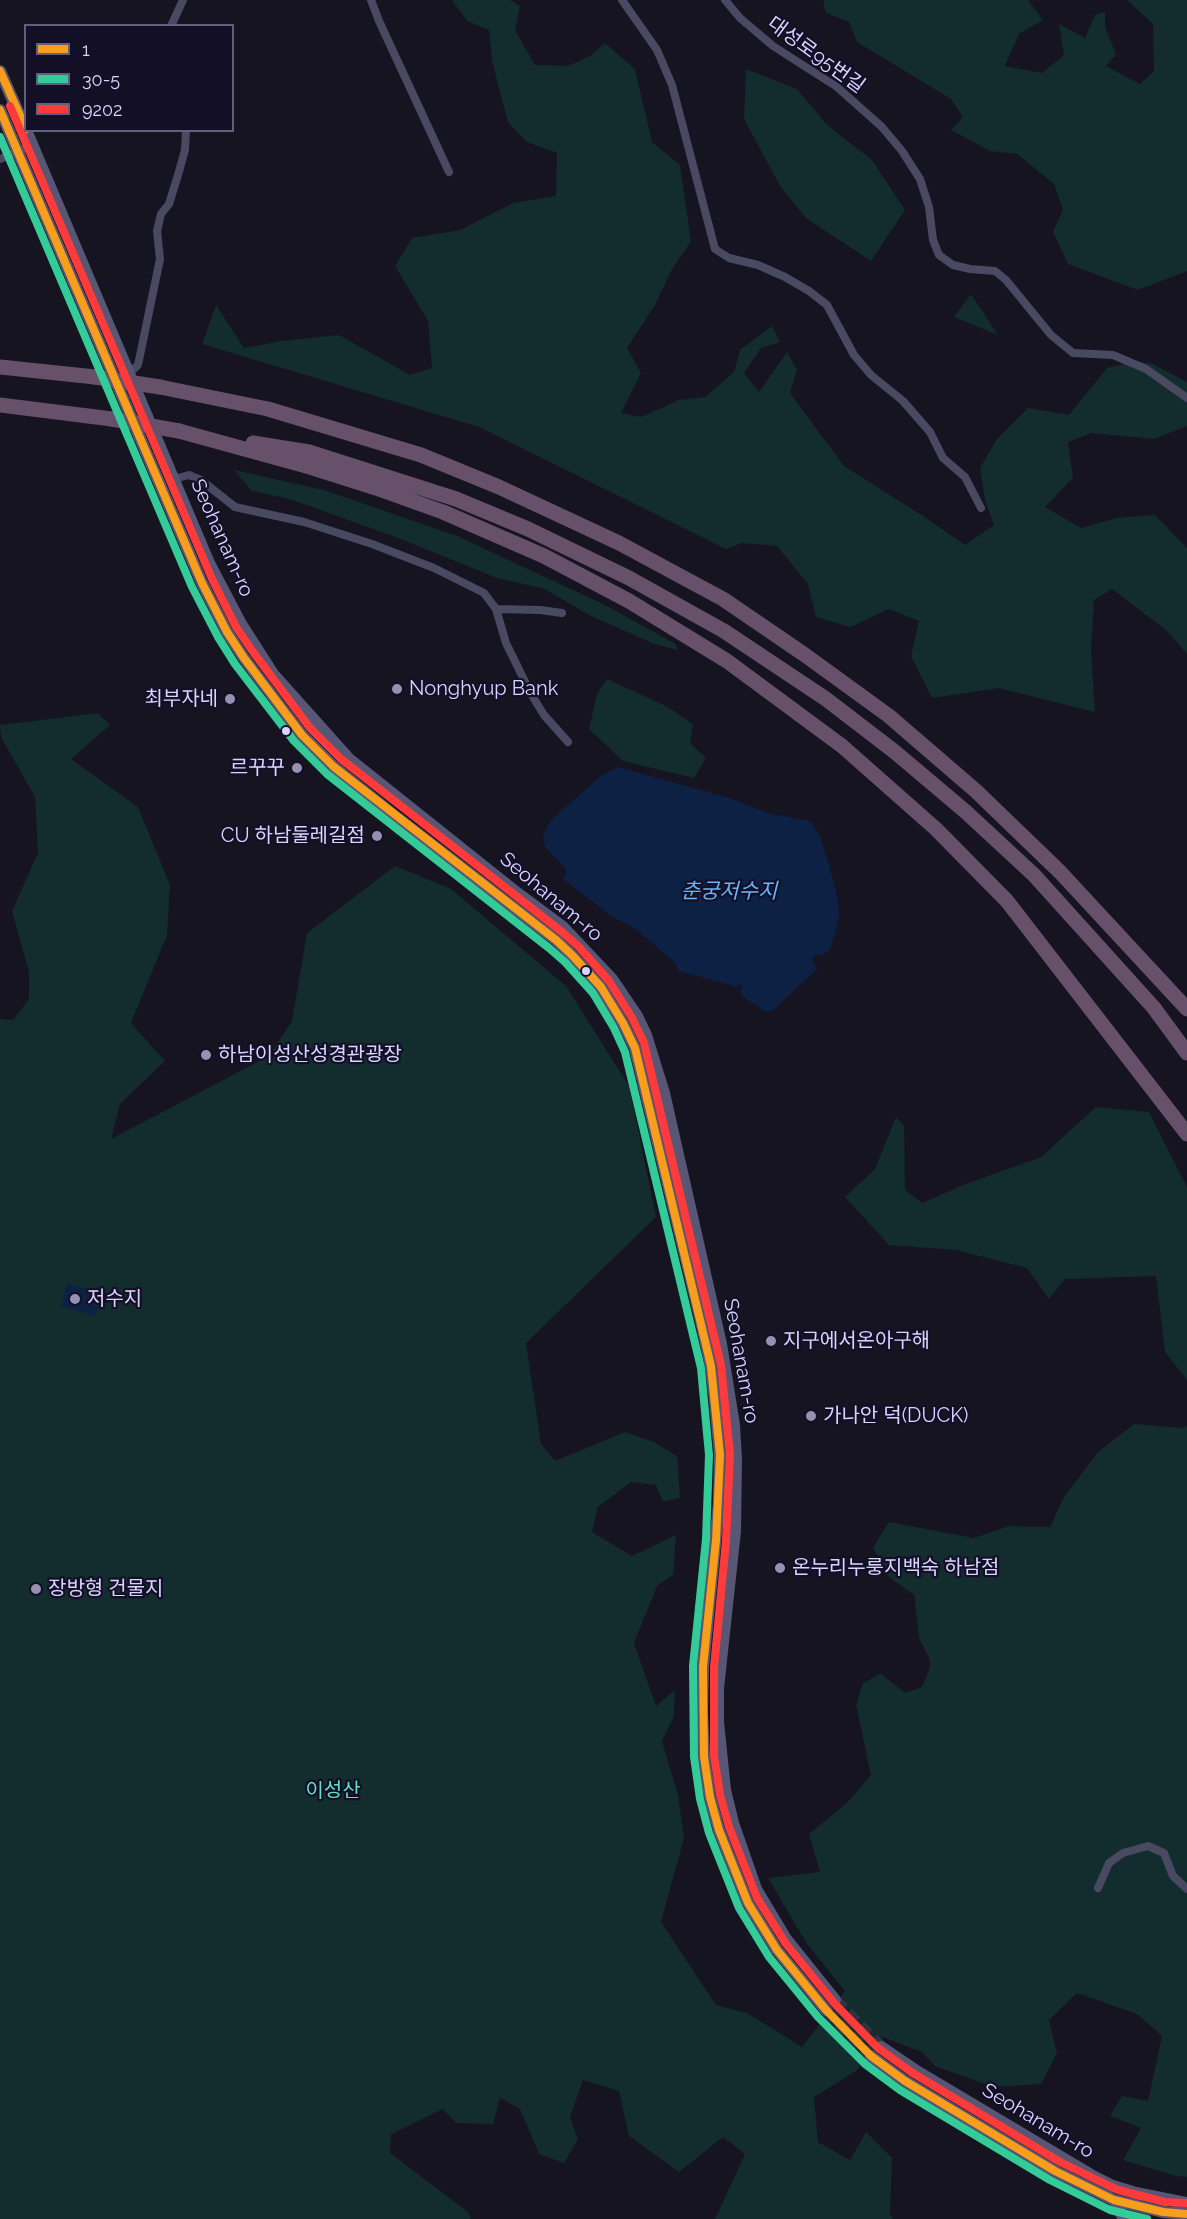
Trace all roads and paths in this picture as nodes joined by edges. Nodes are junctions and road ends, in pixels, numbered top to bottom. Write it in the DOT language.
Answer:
graph roads {
  1 [pos="183,0"];
  2 [pos="371,0"];
  3 [pos="622,0"];
  4 [pos="725,0"];
  5 [pos="172,24"];
  6 [pos="0,71"];
  7 [pos="0,110"];
  8 [pos="24,125"];
  9 [pos="27,132"];
  10 [pos="186,132"];
  11 [pos="32,145"];
  12 [pos="18,151"];
  13 [pos="0,159"];
  14 [pos="450,172"];
  15 [pos="0,367"];
  16 [pos="129,374"];
  17 [pos="1187,398"];
  18 [pos="0,405"];
  19 [pos="179,431"];
  20 [pos="174,480"];
  21 [pos="981,508"];
  22 [pos="496,609"];
  23 [pos="562,614"];
  24 [pos="568,742"];
  25 [pos="1187,1009"];
  26 [pos="1187,1053"];
  27 [pos="1187,1134"];
  28 [pos="1098,1888"];
  29 [pos="1187,1890"];
  30 [pos="835,2000"];
  31 [pos="826,2010"];
  32 [pos="881,2046"];
  33 [pos="871,2056"];
  34 [pos="1114,2200"];
  35 [pos="1187,2203"];
  36 [pos="1163,2210"];
  37 [pos="1187,2214"];
  38 [pos="1124,2219"];
  1 -- 5 [label="street"];
  2 -- 14 [label="street"];
  3 -- 21 [label="street"];
  4 -- 17 [label="street, 대성로95번길"];
  6 -- 8 [label="street, Seohanam-ro"];
  7 -- 12 [label="street, Seohanam-ro"];
  9 -- 11 [label="street, Seohanam-ro"];
  10 -- 16 [label="street"];
  11 -- 12 [label="street"];
  11 -- 16 [label="street, Seohanam-ro"];
  12 -- 13 [label="street"];
  12 -- 31 [label="street, Seohanam-ro"];
  15 -- 25 [label="highway, bridge"];
  16 -- 20 [label="street, Seohanam-ro"];
  18 -- 19 [label="highway, bridge"];
  19 -- 26 [label="highway"];
  19 -- 27 [label="highway"];
  20 -- 22 [label="street"];
  20 -- 30 [label="street, Seohanam-ro"];
  22 -- 23 [label="street"];
  22 -- 24 [label="street"];
  28 -- 29 [label="street"];
  32 -- 36 [label="street, Seohanam-ro"];
  33 -- 34 [label="street, Seohanam-ro"];
  34 -- 36 [label="street, Seohanam-ro"];
  34 -- 38 [label="street"];
  35 -- 36 [label="street, Seohanam-ro"];
  36 -- 37 [label="street, Seohanam-ro"];
}
